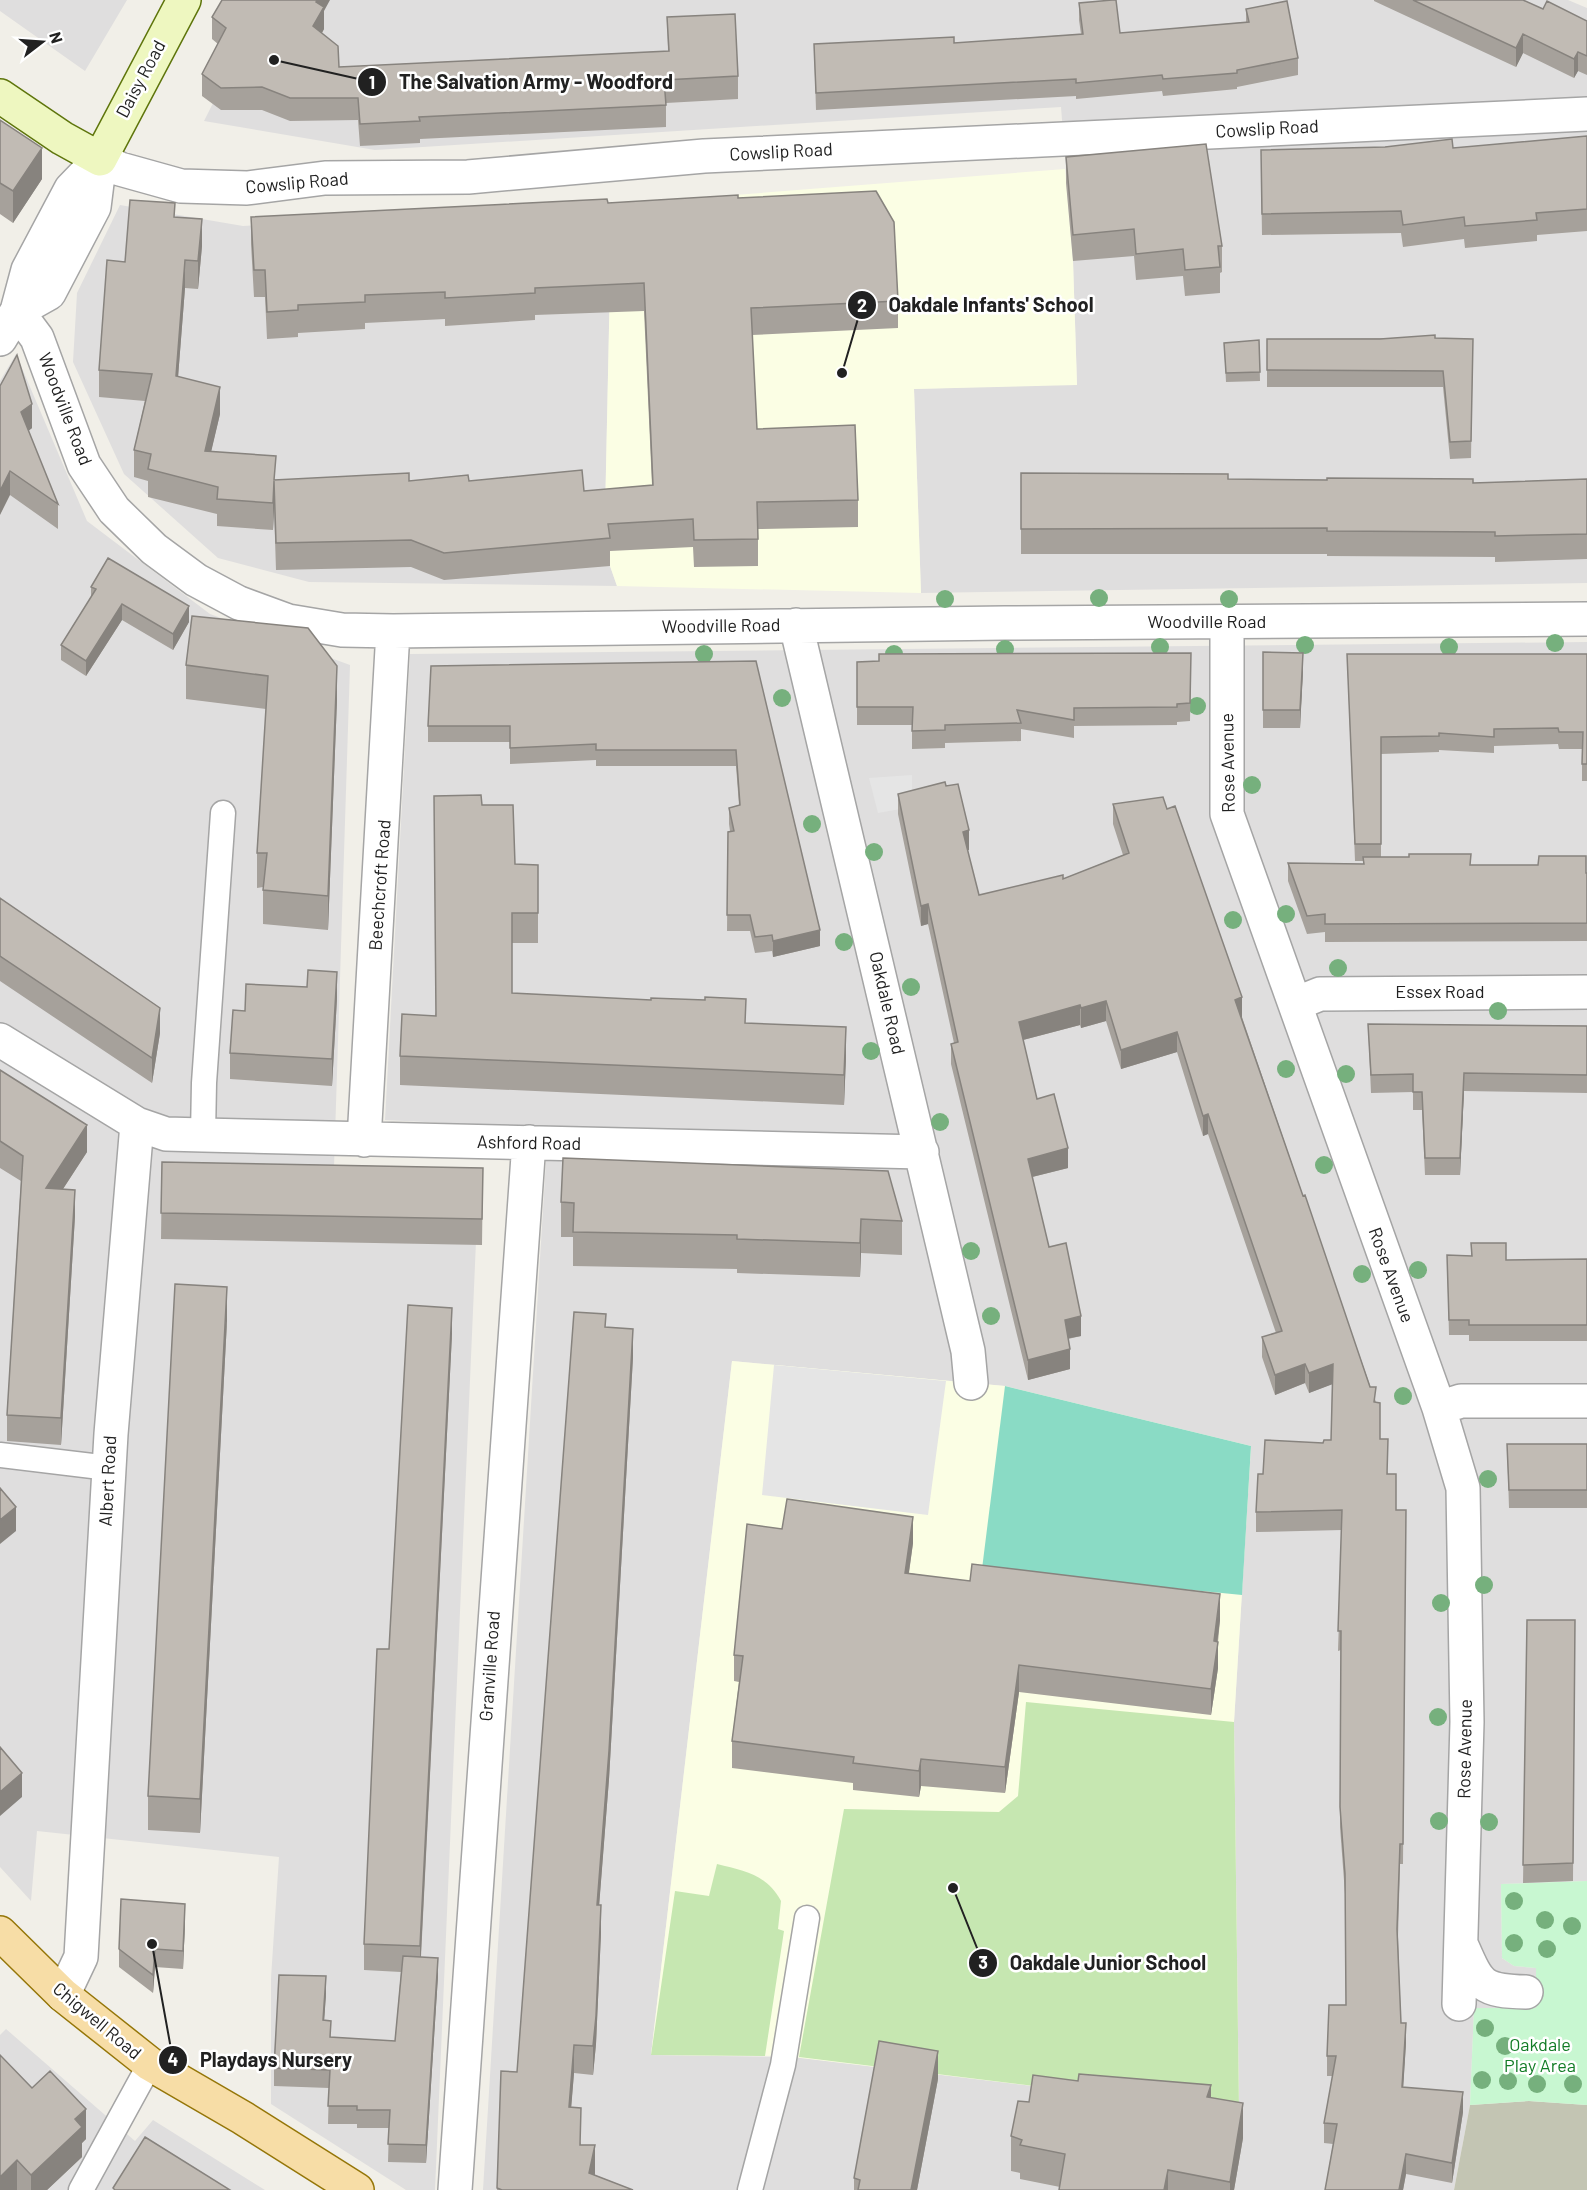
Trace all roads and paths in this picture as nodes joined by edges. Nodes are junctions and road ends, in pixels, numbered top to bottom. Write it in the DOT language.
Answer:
graph roads {
  1 [pos="184,0"];
  2 [pos="0,96"];
  3 [pos="1587,114"];
  4 [pos="100,159"];
  5 [pos="17,312"];
  6 [pos="0,339"];
  7 [pos="1587,619"];
  8 [pos="1227,622"];
  9 [pos="796,625"];
  10 [pos="393,631"];
  11 [pos="223,813"];
  12 [pos="1587,992"];
  13 [pos="1294,1004"];
  14 [pos="0,1040"];
  15 [pos="137,1124"];
  16 [pos="203,1136"];
  17 [pos="364,1140"];
  18 [pos="529,1142"];
  19 [pos="922,1152"];
  20 [pos="970,1383"];
  21 [pos="1587,1401"];
  22 [pos="1439,1408"];
  23 [pos="0,1455"];
  24 [pos="109,1468"];
  25 [pos="807,1918"];
  26 [pos="0,1933"];
  27 [pos="1462,1944"];
  28 [pos="1526,1992"];
  29 [pos="63,1995"];
  30 [pos="1459,2004"];
  31 [pos="150,2064"];
  32 [pos="81,2190"];
  33 [pos="357,2190"];
  34 [pos="455,2190"];
  35 [pos="750,2190"];
  1 -- 4 [label="main road, Daisy Road"];
  2 -- 4 [label="main road, Cowslip Road"];
  3 -- 4 [label="street, Cowslip Road"];
  4 -- 5 [label="street"];
  5 -- 6 [label="street"];
  5 -- 10 [label="street, Woodville Road"];
  7 -- 8 [label="street, Woodville Road"];
  8 -- 9 [label="street, Woodville Road"];
  8 -- 13 [label="street, Rose Avenue"];
  9 -- 10 [label="street, Woodville Road"];
  9 -- 19 [label="street, Oakdale Road"];
  10 -- 17 [label="street, Beechcroft Road"];
  11 -- 16 [label="lane"];
  12 -- 13 [label="street, Essex Road"];
  13 -- 22 [label="street, Rose Avenue"];
  14 -- 15 [label="street"];
  15 -- 16 [label="street, Ashford Road"];
  15 -- 24 [label="street, Albert Road"];
  16 -- 17 [label="street, Ashford Road"];
  17 -- 18 [label="street, Ashford Road"];
  18 -- 19 [label="street, Ashford Road"];
  18 -- 34 [label="street, Granville Road"];
  19 -- 20 [label="street, Oakdale Road"];
  21 -- 22 [label="street"];
  22 -- 27 [label="street, Rose Avenue"];
  23 -- 24 [label="lane"];
  24 -- 29 [label="street, Albert Road"];
  25 -- 35 [label="lane"];
  26 -- 29 [label="main road, Chigwell Road"];
  27 -- 28 [label="street, Rose Avenue"];
  27 -- 30 [label="street, Rose Avenue"];
  29 -- 31 [label="main road, Chigwell Road"];
  31 -- 32 [label="lane"];
  31 -- 33 [label="main road, Chigwell Road"];
}
